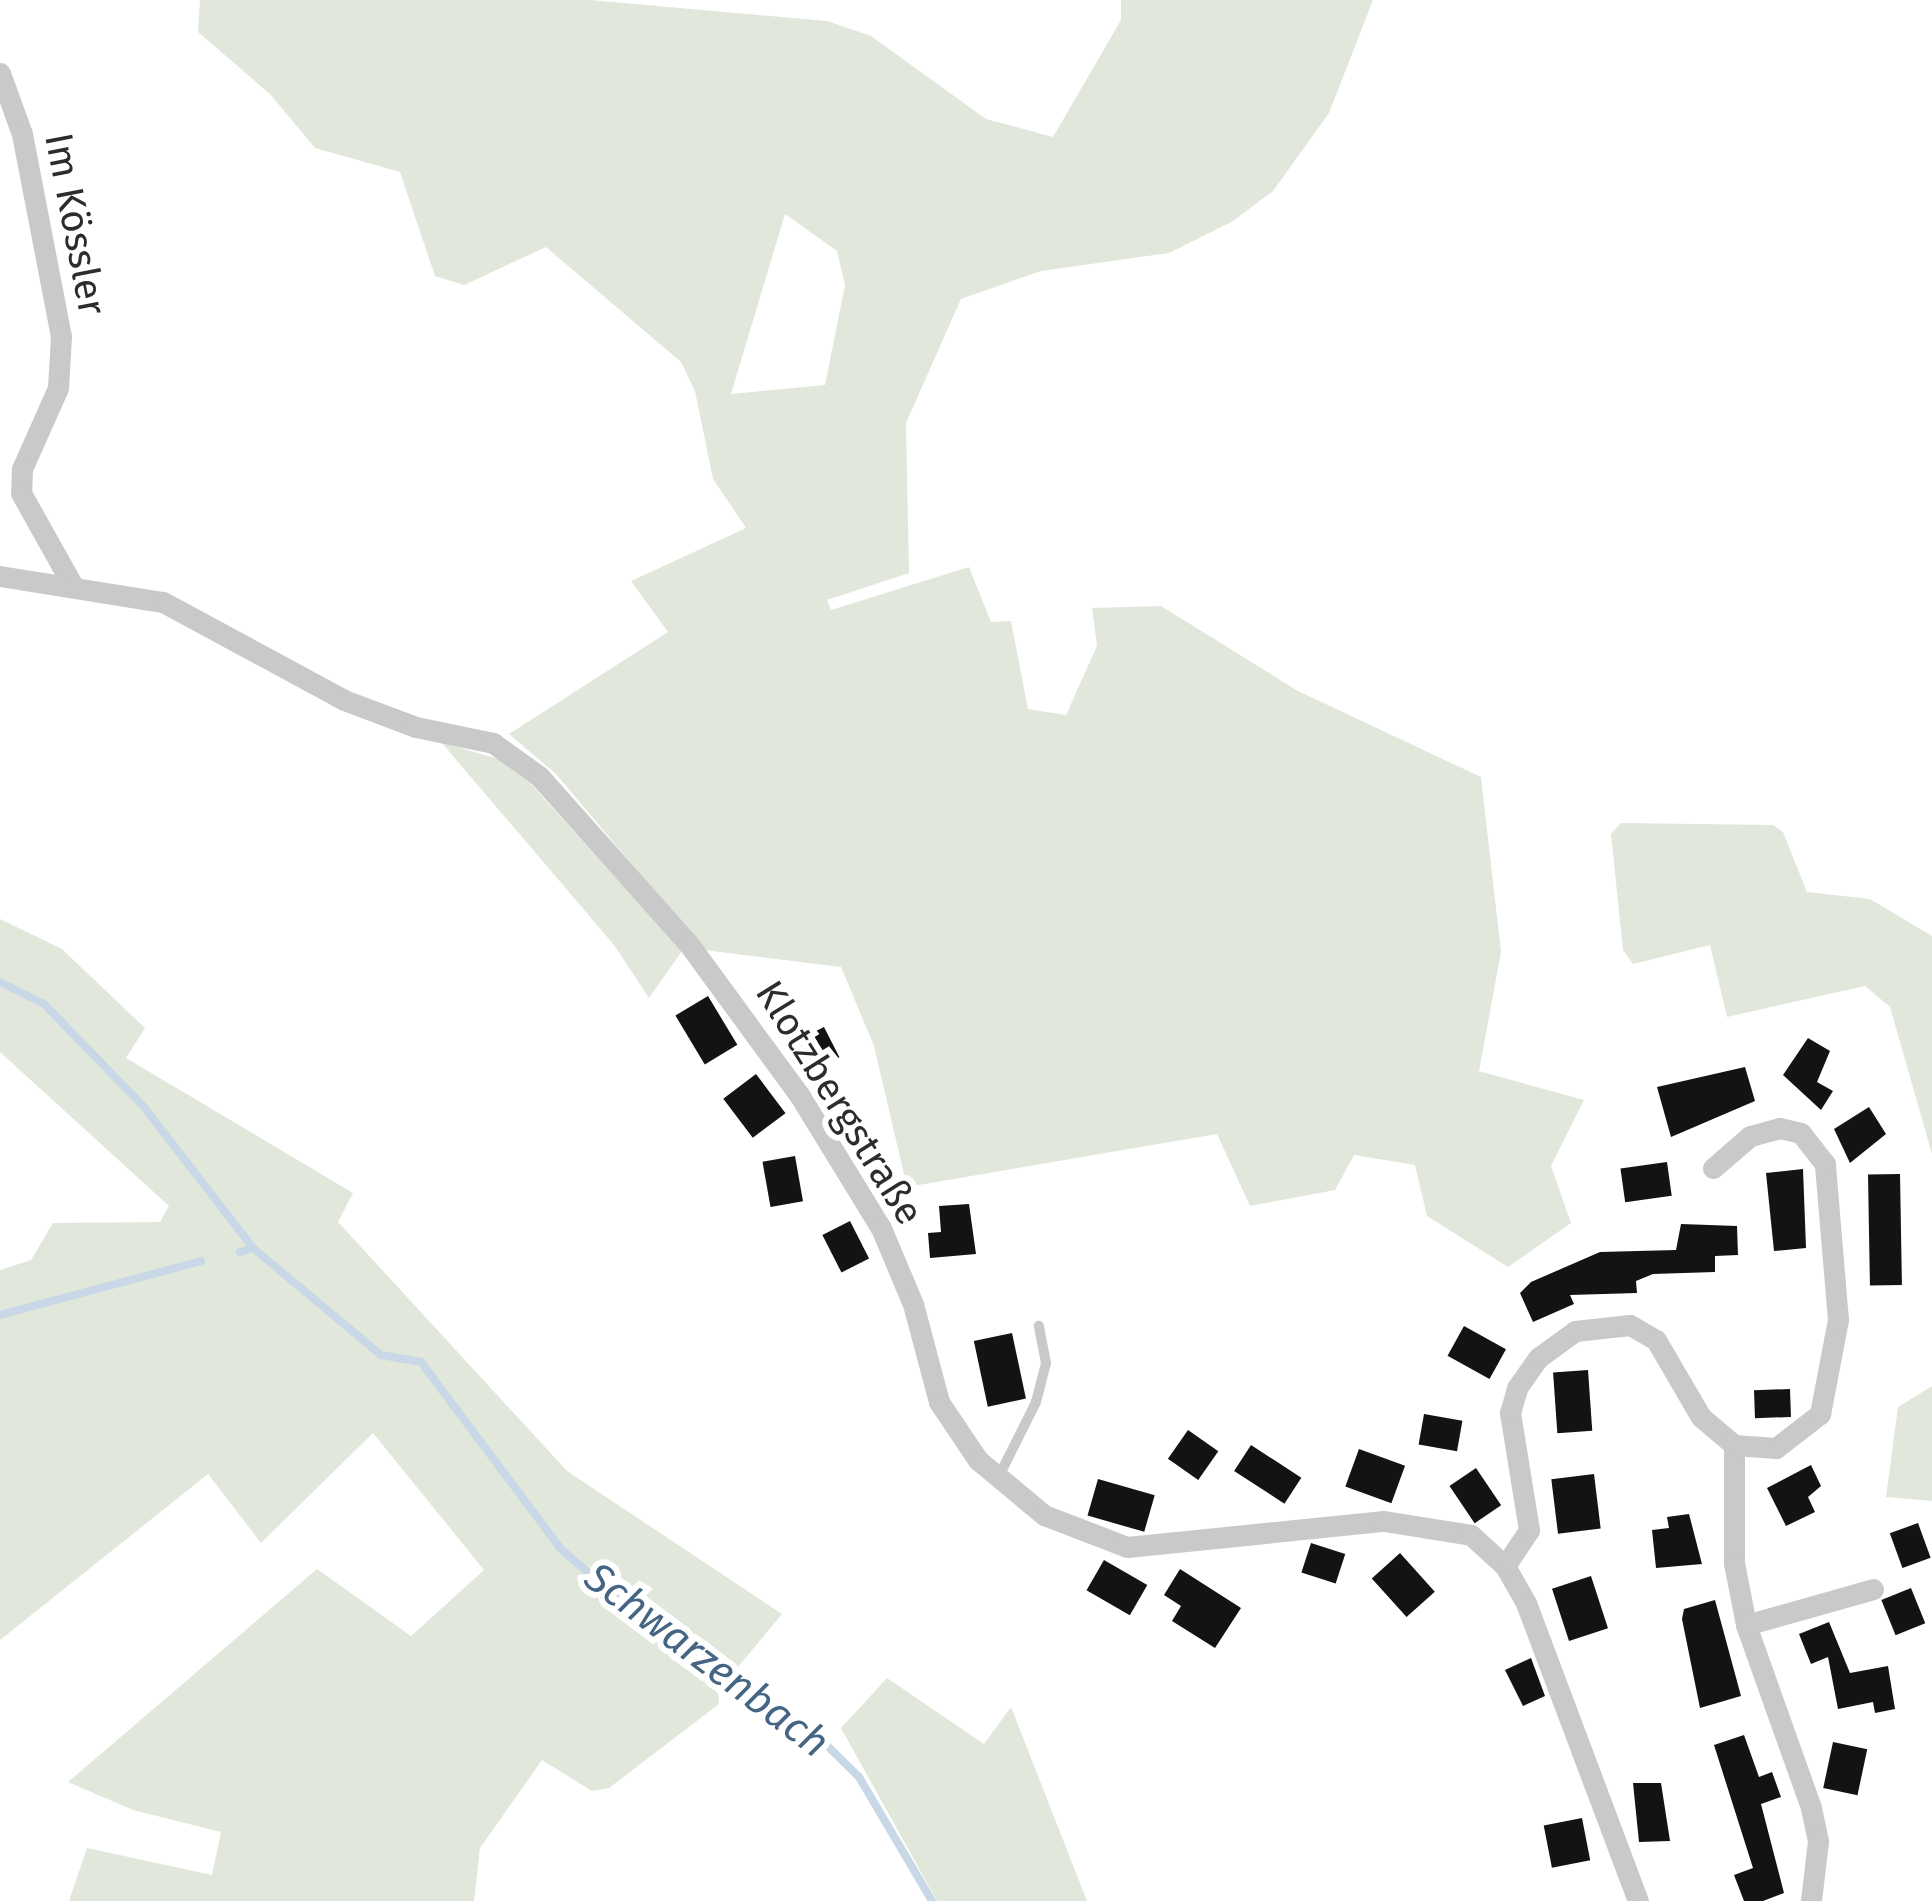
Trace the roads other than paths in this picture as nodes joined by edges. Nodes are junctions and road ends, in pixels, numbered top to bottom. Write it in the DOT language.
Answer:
graph roads {
  1 [pos="0,73"];
  2 [pos="0,576"];
  3 [pos="74,586"];
  4 [pos="1713,1168"];
  5 [pos="1039,1326"];
  6 [pos="1734,1445"];
  7 [pos="998,1478"];
  8 [pos="1505,1566"];
  9 [pos="1873,1589"];
  10 [pos="1745,1625"];
  11 [pos="1638,1901"];
  12 [pos="1810,1901"];
  1 -- 3 [label="street, Im Kössler"];
  2 -- 3 [label="street, Klotzbergstraße"];
  3 -- 7 [label="street, Klotzbergstraße"];
  4 -- 6 [label="street"];
  5 -- 7 [label="lane"];
  6 -- 8 [label="street"];
  6 -- 10 [label="street"];
  7 -- 8 [label="street, Klotzbergstraße"];
  8 -- 11 [label="street, Klotzbergstraße"];
  9 -- 10 [label="street"];
  10 -- 12 [label="street"];
}
